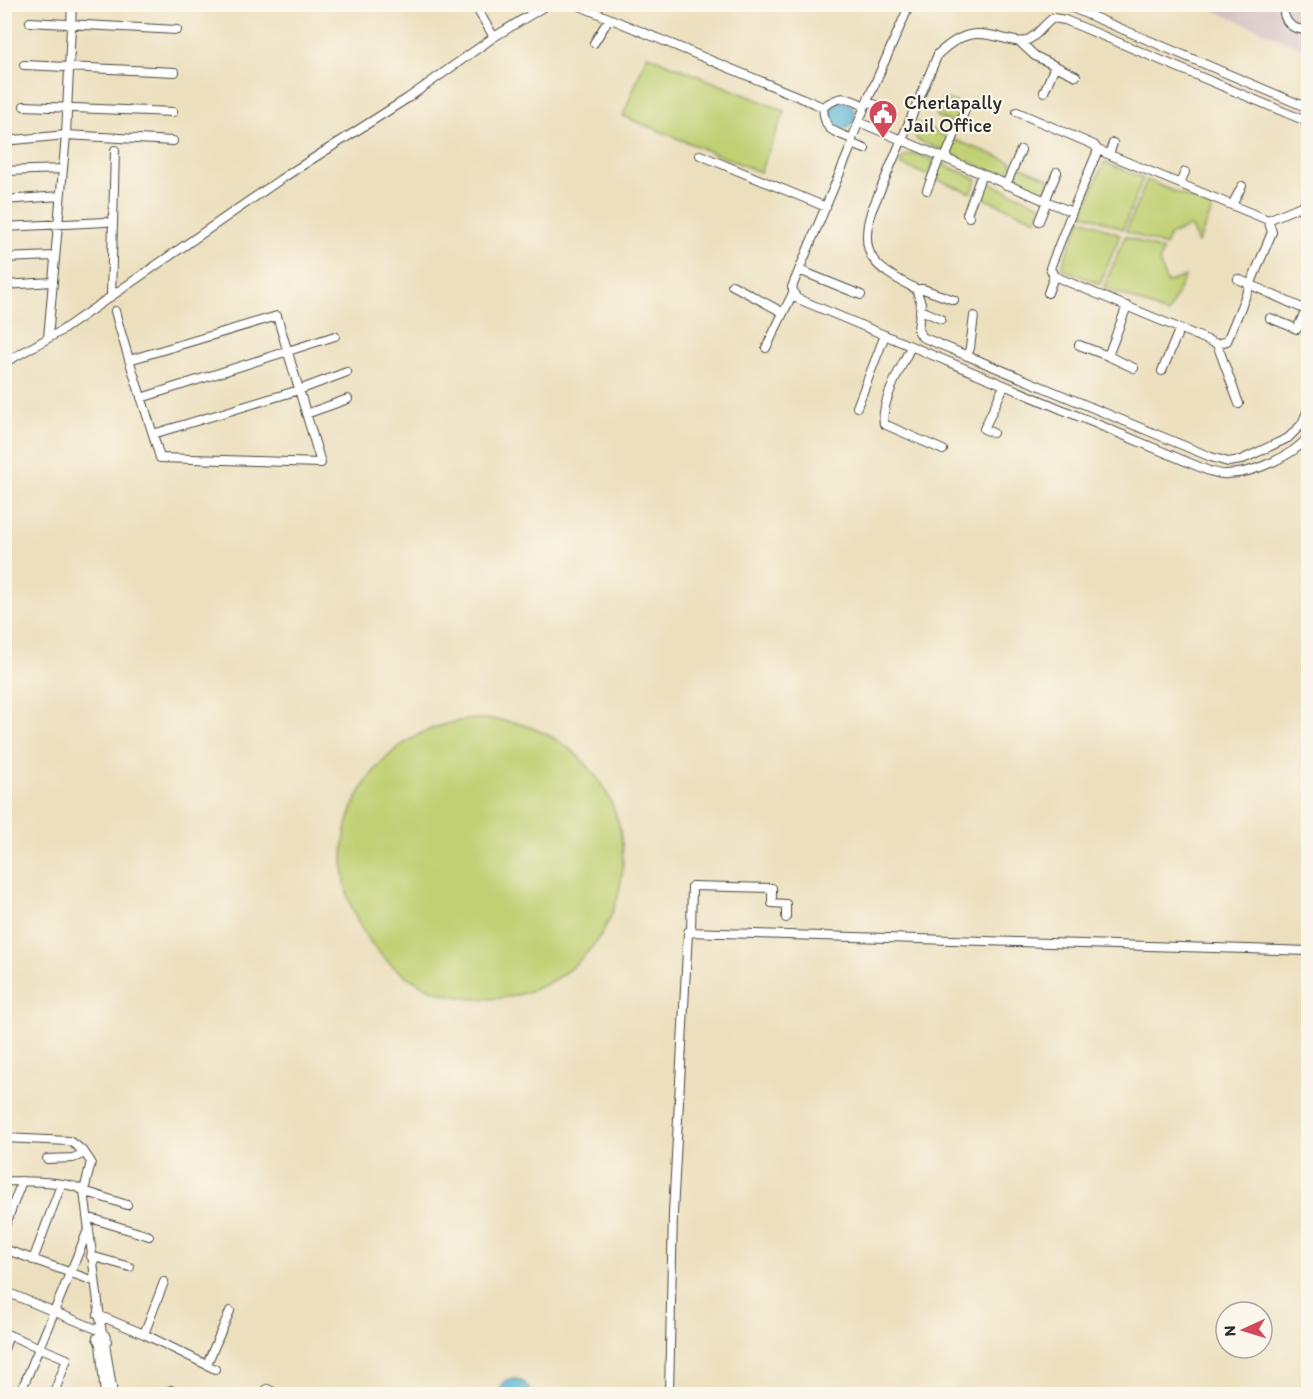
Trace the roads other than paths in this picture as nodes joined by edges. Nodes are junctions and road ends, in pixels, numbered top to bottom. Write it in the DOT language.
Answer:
graph roads {
  1 [pos="72,4"];
  2 [pos="474,4"];
  3 [pos="548,4"];
  4 [pos="575,4"];
  5 [pos="910,4"];
  6 [pos="1063,4"];
  7 [pos="1283,4"];
  8 [pos="609,19"];
  9 [pos="30,22"];
  10 [pos="71,25"];
  11 [pos="177,30"];
  12 [pos="1308,30"];
  13 [pos="494,37"];
  14 [pos="1020,42"];
  15 [pos="594,44"];
  16 [pos="24,65"];
  17 [pos="1054,66"];
  18 [pos="69,67"];
  19 [pos="176,72"];
  20 [pos="1076,76"];
  21 [pos="1044,92"];
  22 [pos="867,104"];
  23 [pos="967,105"];
  24 [pos="24,106"];
  25 [pos="67,107"];
  26 [pos="823,107"];
  27 [pos="883,108"];
  28 [pos="1308,108"];
  29 [pos="173,112"];
  30 [pos="1017,112"];
  31 [pos="900,119"];
  32 [pos="859,122"];
  33 [pos="1308,122"];
  34 [pos="909,123"];
  35 [pos="66,135"];
  36 [pos="902,140"];
  37 [pos="4,141"];
  38 [pos="173,141"];
  39 [pos="852,142"];
  40 [pos="1113,143"];
  41 [pos="865,149"];
  42 [pos="115,150"];
  43 [pos="1022,150"];
  44 [pos="1098,150"];
  45 [pos="1109,154"];
  46 [pos="700,155"];
  47 [pos="942,158"];
  48 [pos="63,169"];
  49 [pos="4,171"];
  50 [pos="1057,172"];
  51 [pos="1185,172"];
  52 [pos="982,174"];
  53 [pos="1180,183"];
  54 [pos="1006,184"];
  55 [pos="1242,186"];
  56 [pos="927,190"];
  57 [pos="60,196"];
  58 [pos="4,200"];
  59 [pos="1046,201"];
  60 [pos="1308,203"];
  61 [pos="1232,205"];
  62 [pos="826,207"];
  63 [pos="1072,212"];
  64 [pos="969,217"];
  65 [pos="1268,220"];
  66 [pos="1039,221"];
  67 [pos="106,222"];
  68 [pos="57,224"];
  69 [pos="4,227"];
  70 [pos="54,256"];
  71 [pos="4,258"];
  72 [pos="799,270"];
  73 [pos="1054,276"];
  74 [pos="1238,279"];
  75 [pos="52,282"];
  76 [pos="1250,284"];
  77 [pos="4,285"];
  78 [pos="732,285"];
  79 [pos="916,289"];
  80 [pos="793,293"];
  81 [pos="1048,293"];
  82 [pos="861,295"];
  83 [pos="111,296"];
  84 [pos="954,300"];
  85 [pos="1127,306"];
  86 [pos="1307,307"];
  87 [pos="921,310"];
  88 [pos="115,311"];
  89 [pos="782,312"];
  90 [pos="974,316"];
  91 [pos="1270,318"];
  92 [pos="941,320"];
  93 [pos="1180,328"];
  94 [pos="885,335"];
  95 [pos="335,336"];
  96 [pos="48,338"];
  97 [pos="1217,344"];
  98 [pos="1079,345"];
  99 [pos="911,346"];
  100 [pos="766,348"];
  101 [pos="287,351"];
  102 [pos="967,356"];
  103 [pos="1108,356"];
  104 [pos="129,360"];
  105 [pos="4,363"];
  106 [pos="1134,368"];
  107 [pos="1162,370"];
  108 [pos="347,372"];
  109 [pos="1004,386"];
  110 [pos="299,390"];
  111 [pos="141,398"];
  112 [pos="348,399"];
  113 [pos="1239,404"];
  114 [pos="1052,405"];
  115 [pos="857,407"];
  116 [pos="1308,409"];
  117 [pos="306,414"];
  118 [pos="1048,414"];
  119 [pos="1089,421"];
  120 [pos="1085,430"];
  121 [pos="993,433"];
  122 [pos="1117,433"];
  123 [pos="153,434"];
  124 [pos="1308,437"];
  125 [pos="1113,442"];
  126 [pos="943,450"];
  127 [pos="786,918"];
  128 [pos="691,933"];
  129 [pos="1308,951"];
  130 [pos="4,1138"];
  131 [pos="86,1153"];
  132 [pos="47,1159"];
  133 [pos="4,1181"];
  134 [pos="22,1181"];
  135 [pos="61,1185"];
  136 [pos="84,1191"];
  137 [pos="127,1205"];
  138 [pos="87,1217"];
  139 [pos="4,1229"];
  140 [pos="88,1230"];
  141 [pos="149,1236"];
  142 [pos="4,1249"];
  143 [pos="92,1256"];
  144 [pos="33,1260"];
  145 [pos="130,1267"];
  146 [pos="69,1273"];
  147 [pos="94,1281"];
  148 [pos="164,1282"];
  149 [pos="4,1291"];
  150 [pos="54,1311"];
  151 [pos="230,1311"];
  152 [pos="98,1315"];
  153 [pos="101,1332"];
  154 [pos="7,1334"];
  155 [pos="144,1334"];
  156 [pos="40,1347"];
  157 [pos="4,1349"];
  158 [pos="104,1358"];
  159 [pos="207,1364"];
  160 [pos="215,1369"];
  161 [pos="56,1388"];
  162 [pos="22,1389"];
  163 [pos="267,1389"];
  164 [pos="105,1395"];
  165 [pos="113,1395"];
  166 [pos="278,1395"];
  167 [pos="669,1395"];
  1 -- 10 [label="street"];
  2 -- 13 [label="street"];
  3 -- 13 [label="street"];
  4 -- 8 [label="street"];
  5 -- 22 [label="street"];
  6 -- 28 [label="street"];
  7 -- 12 [label="street"];
  8 -- 15 [label="street"];
  8 -- 26 [label="street"];
  9 -- 10 [label="street"];
  10 -- 11 [label="street"];
  10 -- 18 [label="street"];
  13 -- 83 [label="street"];
  14 -- 17 [label="street"];
  14 -- 33 [label="street"];
  14 -- 34 [label="street"];
  16 -- 18 [label="street"];
  17 -- 20 [label="street"];
  17 -- 21 [label="street"];
  18 -- 19 [label="street"];
  18 -- 25 [label="street"];
  22 -- 26 [label="street"];
  22 -- 27 [label="street"];
  22 -- 32 [label="street"];
  23 -- 47 [label="street"];
  24 -- 25 [label="street"];
  25 -- 29 [label="street"];
  25 -- 35 [label="street"];
  26 -- 39 [label="street"];
  30 -- 44 [label="street"];
  31 -- 34 [label="street"];
  32 -- 36 [label="street"];
  32 -- 39 [label="street"];
  34 -- 36 [label="street"];
  35 -- 37 [label="street"];
  35 -- 38 [label="street"];
  35 -- 48 [label="street"];
  36 -- 47 [label="street"];
  36 -- 79 [label="street"];
  39 -- 41 [label="street"];
  39 -- 62 [label="street"];
  40 -- 45 [label="street"];
  42 -- 83 [label="street"];
  43 -- 54 [label="street"];
  44 -- 45 [label="street"];
  44 -- 63 [label="street"];
  45 -- 53 [label="street"];
  46 -- 62 [label="street"];
  47 -- 52 [label="street"];
  47 -- 56 [label="street"];
  48 -- 49 [label="street"];
  48 -- 57 [label="street"];
  50 -- 59 [label="street"];
  51 -- 53 [label="street"];
  52 -- 54 [label="street"];
  52 -- 64 [label="street"];
  53 -- 61 [label="street"];
  54 -- 59 [label="street"];
  55 -- 61 [label="street"];
  57 -- 58 [label="street"];
  57 -- 68 [label="street"];
  59 -- 63 [label="street"];
  59 -- 66 [label="street"];
  60 -- 65 [label="street"];
  61 -- 65 [label="street"];
  62 -- 72 [label="street"];
  63 -- 73 [label="street"];
  65 -- 76 [label="street"];
  67 -- 68 [label="street"];
  68 -- 69 [label="street"];
  68 -- 70 [label="street"];
  70 -- 71 [label="street"];
  70 -- 75 [label="street"];
  72 -- 80 [label="street"];
  72 -- 82 [label="street"];
  73 -- 81 [label="street"];
  73 -- 85 [label="street"];
  74 -- 76 [label="street"];
  75 -- 77 [label="street"];
  75 -- 96 [label="street"];
  76 -- 86 [label="street"];
  76 -- 97 [label="street"];
  78 -- 89 [label="street"];
  79 -- 84 [label="street"];
  79 -- 87 [label="street"];
  80 -- 89 [label="street"];
  80 -- 94 [label="street"];
  83 -- 96 [label="street"];
  85 -- 93 [label="street"];
  85 -- 103 [label="street"];
  86 -- 91 [label="street"];
  87 -- 92 [label="street"];
  87 -- 102 [label="street"];
  88 -- 104 [label="street"];
  89 -- 100 [label="street"];
  90 -- 102 [label="street"];
  93 -- 97 [label="street"];
  93 -- 107 [label="street"];
  94 -- 99 [label="street"];
  94 -- 115 [label="street"];
  95 -- 101 [label="street"];
  96 -- 105 [label="street"];
  97 -- 113 [label="street"];
  98 -- 103 [label="street"];
  99 -- 109 [label="street"];
  99 -- 126 [label="street"];
  101 -- 104 [label="street"];
  101 -- 110 [label="street"];
  101 -- 111 [label="street"];
  102 -- 116 [label="street"];
  103 -- 106 [label="street"];
  104 -- 111 [label="street"];
  108 -- 110 [label="street"];
  109 -- 114 [label="street"];
  109 -- 121 [label="street"];
  110 -- 117 [label="street"];
  110 -- 123 [label="street"];
  111 -- 123 [label="street"];
  112 -- 117 [label="street"];
  114 -- 118 [label="street"];
  114 -- 119 [label="street"];
  117 -- 123 [label="street"];
  119 -- 120 [label="street"];
  119 -- 122 [label="street"];
  122 -- 124 [label="street"];
  122 -- 125 [label="street"];
  127 -- 128 [label="street"];
  128 -- 129 [label="street"];
  128 -- 167 [label="street"];
  130 -- 131 [label="street"];
  131 -- 132 [label="street"];
  131 -- 136 [label="street"];
  133 -- 134 [label="street"];
  134 -- 135 [label="street"];
  134 -- 139 [label="street"];
  135 -- 136 [label="street"];
  135 -- 144 [label="street"];
  136 -- 137 [label="street"];
  136 -- 138 [label="street"];
  138 -- 140 [label="street"];
  138 -- 141 [label="street"];
  140 -- 143 [label="street"];
  140 -- 146 [label="street"];
  142 -- 144 [label="street"];
  143 -- 145 [label="street"];
  143 -- 147 [label="street"];
  144 -- 146 [label="street"];
  146 -- 147 [label="street"];
  146 -- 150 [label="street"];
  147 -- 152 [label="street"];
  148 -- 155 [label="street"];
  149 -- 150 [label="street"];
  150 -- 153 [label="street"];
  150 -- 156 [label="street"];
  151 -- 159 [label="street"];
  152 -- 153 [label="street"];
  152 -- 155 [label="street"];
  153 -- 158 [label="street"];
  154 -- 156 [label="street"];
  154 -- 157 [label="street"];
  155 -- 159 [label="street"];
  156 -- 161 [label="street"];
  156 -- 162 [label="street"];
  158 -- 164 [label="street"];
  158 -- 165 [label="street"];
  159 -- 160 [label="street"];
  163 -- 166 [label="street"];
}
